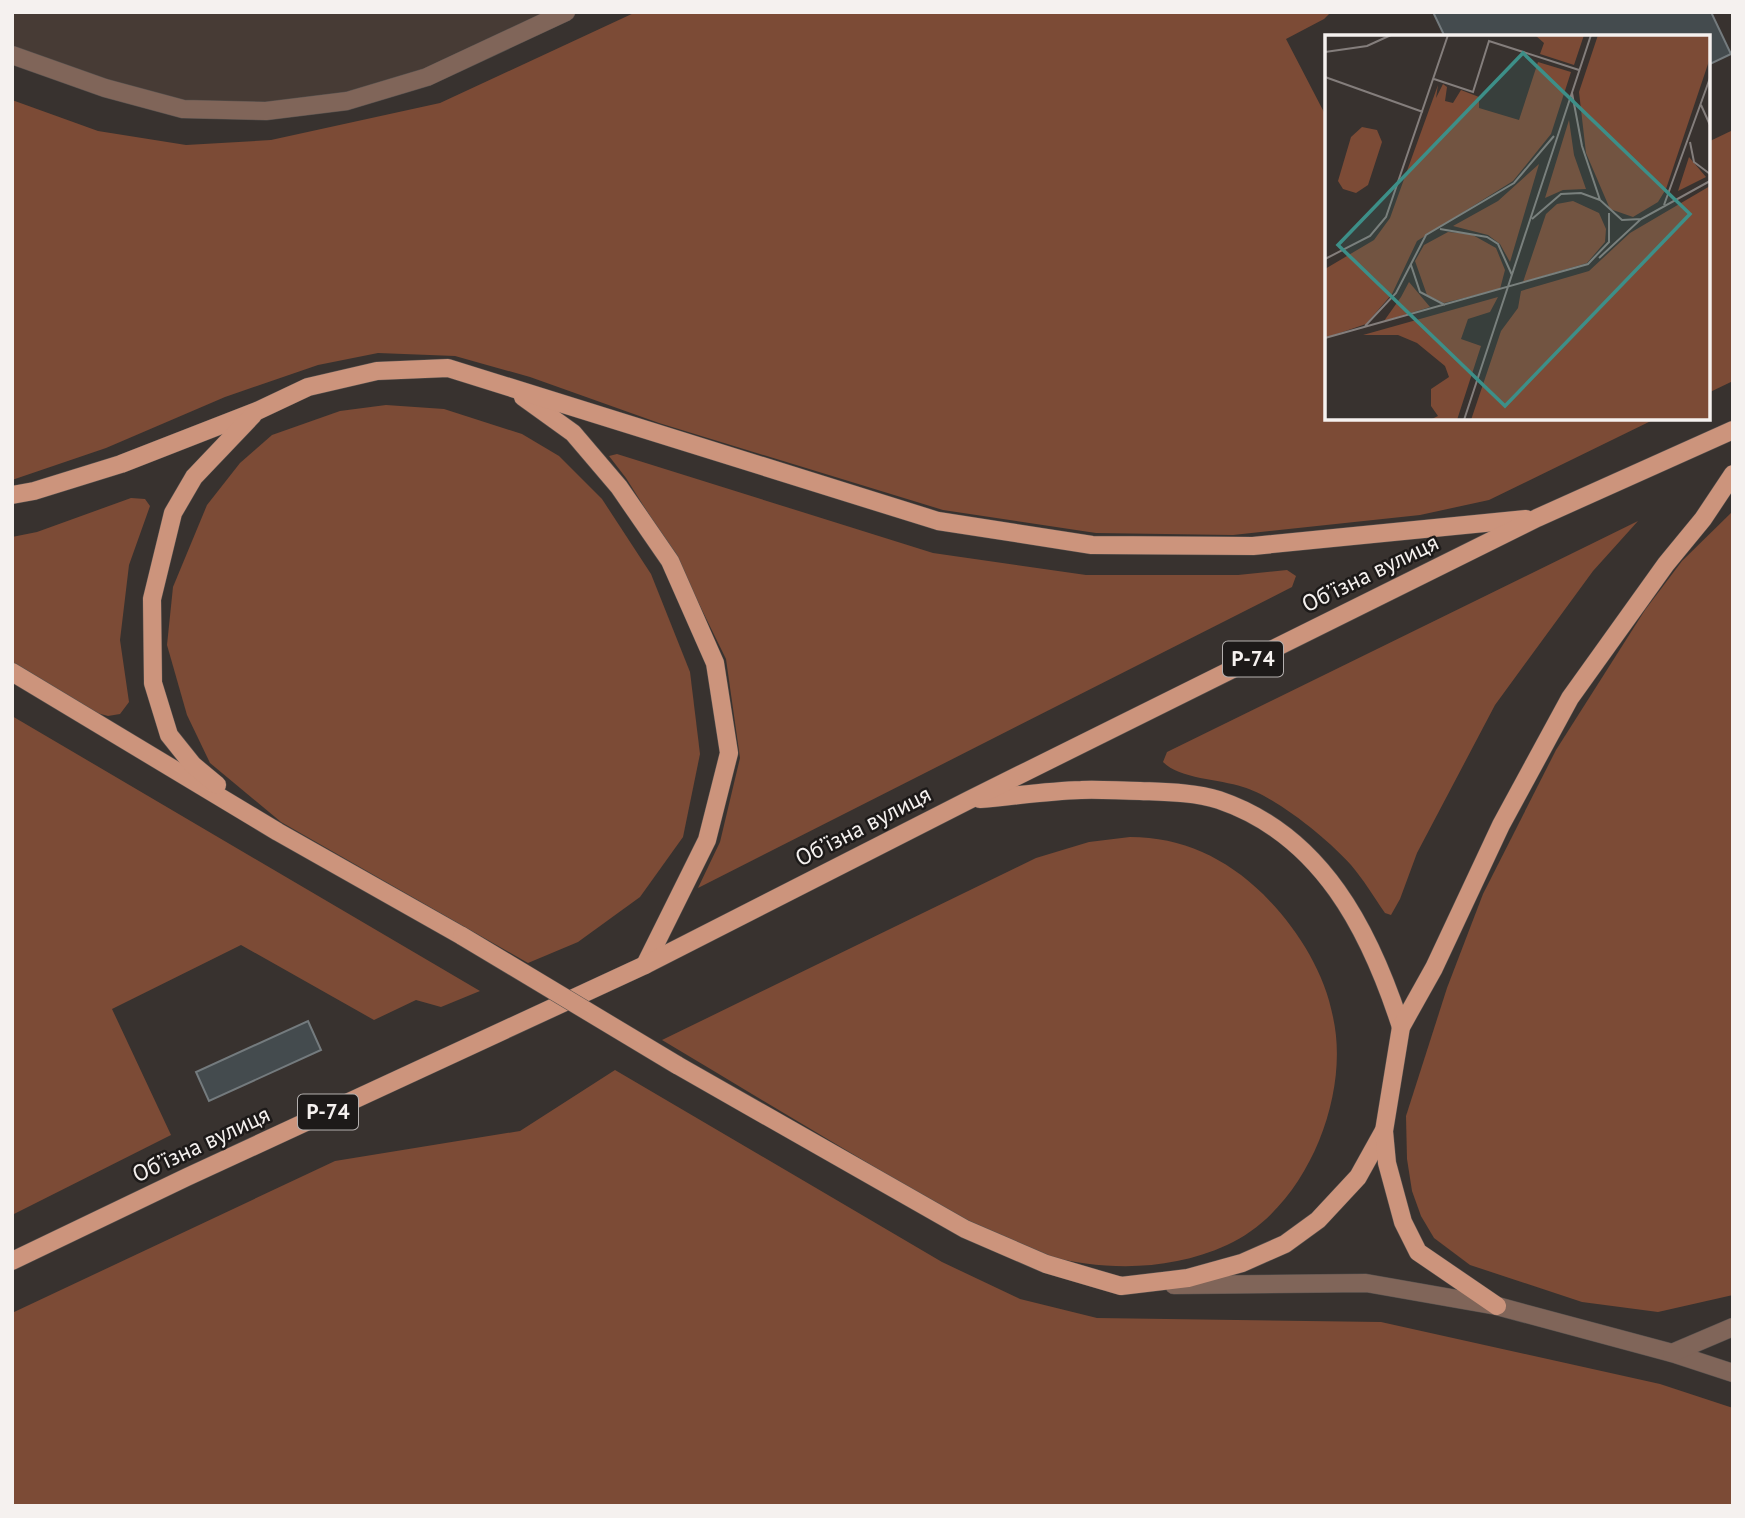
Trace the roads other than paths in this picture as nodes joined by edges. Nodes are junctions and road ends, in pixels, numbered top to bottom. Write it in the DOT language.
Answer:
graph roads {
  1 [pos="566,12"];
  2 [pos="12,55"];
  3 [pos="512,389"];
  4 [pos="257,411"];
  5 [pos="1733,430"];
  6 [pos="1733,474"];
  7 [pos="12,495"];
  8 [pos="1537,518"];
  9 [pos="12,672"];
  10 [pos="969,800"];
  11 [pos="278,832"];
  12 [pos="645,965"];
  13 [pos="1401,1027"];
  14 [pos="1384,1131"];
  15 [pos="12,1261"];
  16 [pos="1121,1286"];
  17 [pos="1497,1306"];
  18 [pos="1733,1327"];
  19 [pos="1672,1353"];
  20 [pos="1733,1373"];
  1 -- 2 [label="street"];
  3 -- 4 [label="main road"];
  3 -- 8 [label="main road"];
  3 -- 12 [label="main road"];
  4 -- 7 [label="main road"];
  4 -- 11 [label="main road"];
  5 -- 8 [label="main road, Обʼїзна вулиця / Р-74"];
  6 -- 13 [label="main road"];
  8 -- 10 [label="main road, Обʼїзна вулиця / Р-74"];
  9 -- 11 [label="main road"];
  10 -- 12 [label="main road, Обʼїзна вулиця / Р-74"];
  10 -- 13 [label="main road"];
  11 -- 16 [label="main road, bridge"];
  12 -- 15 [label="main road, Обʼїзна вулиця / Р-74"];
  13 -- 14 [label="main road"];
  14 -- 16 [label="main road"];
  14 -- 17 [label="main road"];
  16 -- 17 [label="street"];
  17 -- 19 [label="street"];
  18 -- 19 [label="street"];
  19 -- 20 [label="street"];
}
